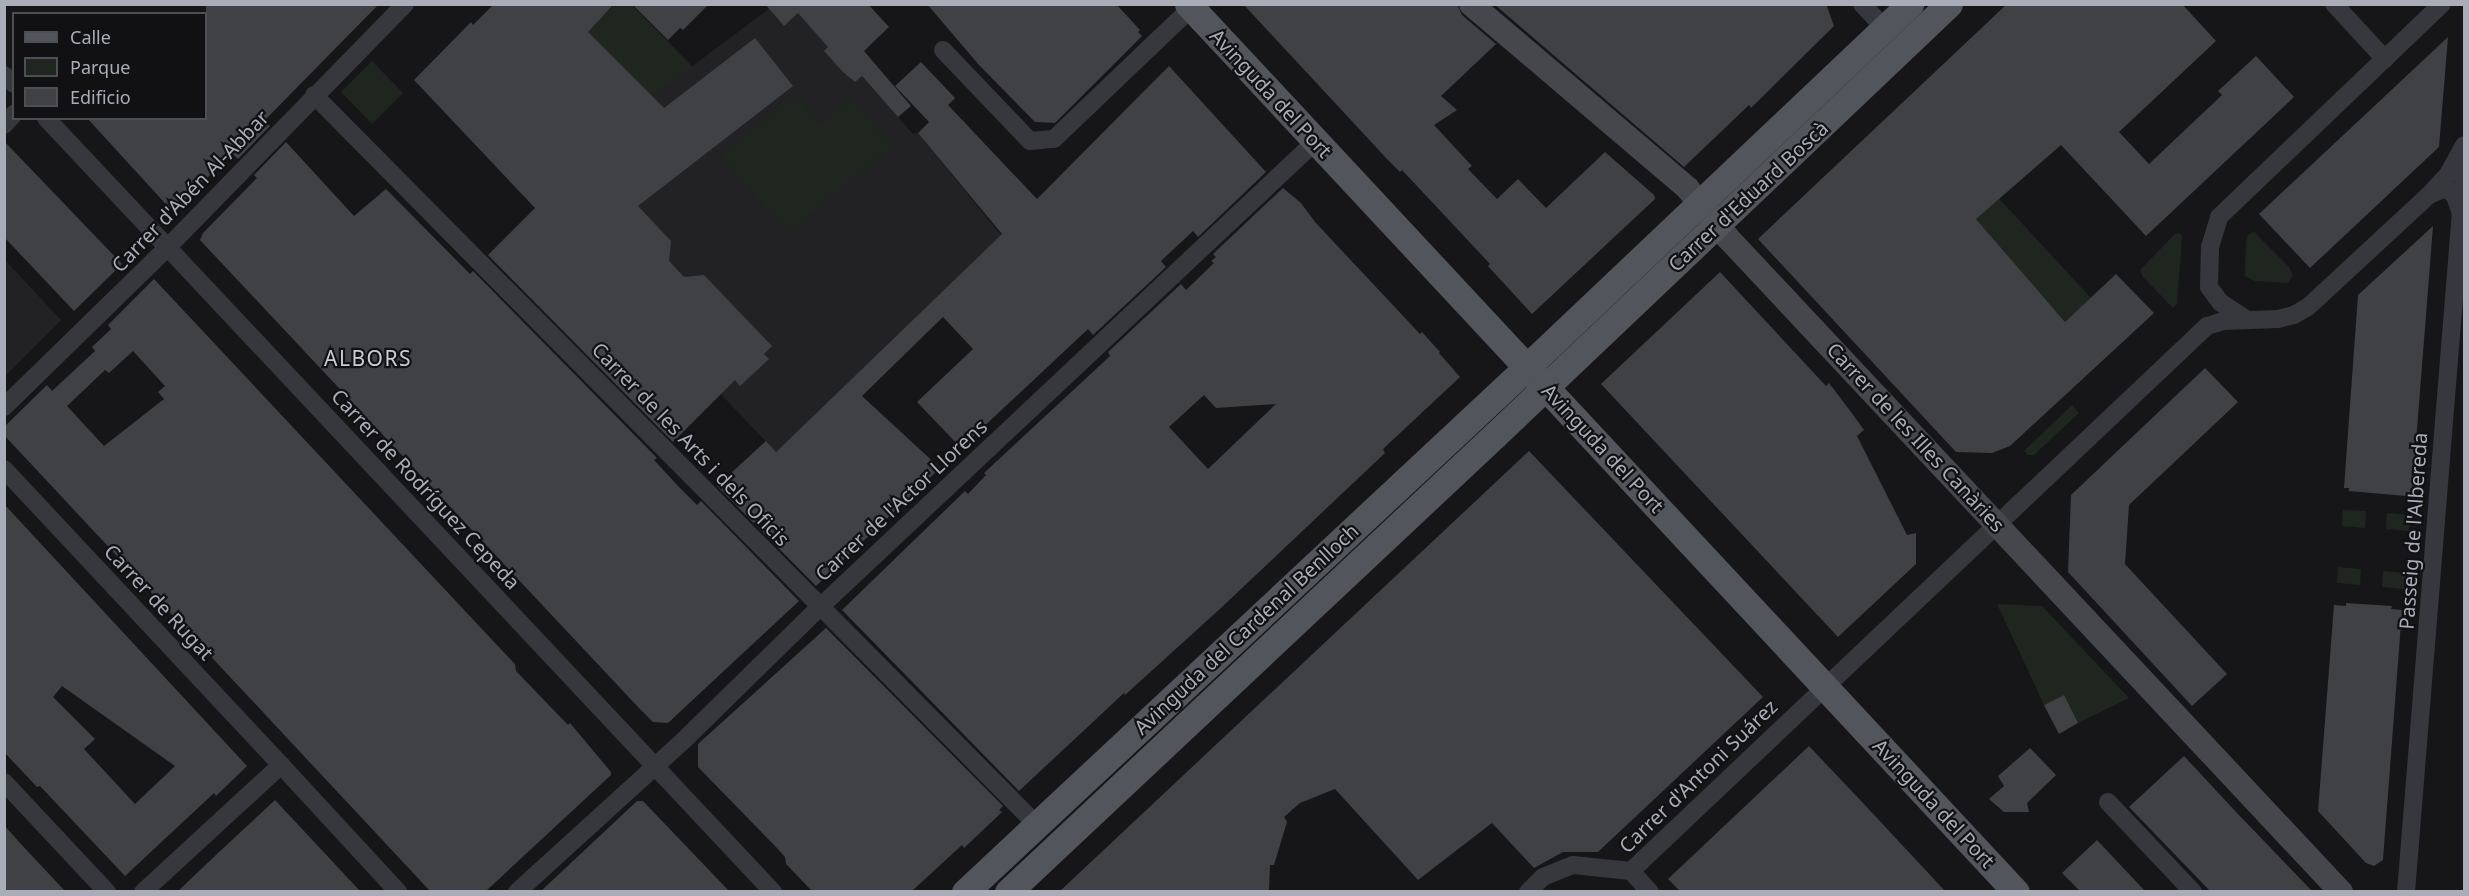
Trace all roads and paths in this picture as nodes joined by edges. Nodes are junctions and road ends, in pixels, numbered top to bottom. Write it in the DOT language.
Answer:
graph roads {
  1 [pos="405,4"];
  2 [pos="1471,4"];
  3 [pos="1862,4"];
  4 [pos="1910,4"];
  5 [pos="1950,4"];
  6 [pos="2334,4"];
  7 [pos="2442,4"];
  8 [pos="1190,6"];
  9 [pos="1884,28"];
  10 [pos="944,50"];
  11 [pos="2385,59"];
  12 [pos="314,95"];
  13 [pos="48,120"];
  14 [pos="1316,141"];
  15 [pos="2464,145"];
  16 [pos="2464,174"];
  17 [pos="2429,195"];
  18 [pos="1699,203"];
  19 [pos="2462,213"];
  20 [pos="1717,225"];
  21 [pos="168,247"];
  22 [pos="2246,319"];
  23 [pos="1527,367"];
  24 [pos="1546,386"];
  25 [pos="4,407"];
  26 [pos="4,470"];
  27 [pos="1998,524"];
  28 [pos="819,608"];
  29 [pos="1825,687"];
  30 [pos="281,765"];
  31 [pos="655,766"];
  32 [pos="4,782"];
  33 [pos="2108,802"];
  34 [pos="1036,824"];
  35 [pos="1631,871"];
  36 [pos="107,891"];
  37 [pos="143,891"];
  38 [pos="398,891"];
  39 [pos="517,891"];
  40 [pos="773,891"];
  41 [pos="965,891"];
  42 [pos="1008,891"];
  43 [pos="1528,891"];
  44 [pos="1650,891"];
  45 [pos="2016,891"];
  46 [pos="2193,891"];
  47 [pos="2341,891"];
  48 [pos="2406,891"];
  1 -- 12 [label="street, Carrer d'Abén Al-Abbar"];
  2 -- 18 [label="street, Carrer de les Illes Canàries"];
  3 -- 9 [label="street"];
  4 -- 9 [label="main road, Carrer d'Eduard Boscà"];
  5 -- 20 [label="main road, Carrer d'Eduard Boscà"];
  6 -- 11 [label="street"];
  7 -- 11 [label="street"];
  8 -- 10 [label="street"];
  8 -- 14 [label="main road, Avinguda del Port"];
  9 -- 18 [label="main road, Carrer d'Eduard Boscà"];
  11 -- 22 [label="street"];
  12 -- 21 [label="street, Carrer d'Abén Al-Abbar"];
  12 -- 28 [label="street, Carrer de les Arts i dels Oficis"];
  13 -- 21 [label="street, Carrer de Rodríguez Cepeda"];
  14 -- 23 [label="main road, Avinguda del Port"];
  14 -- 28 [label="street, Carrer de l'Actor Llorens"];
  15 -- 17 [label="street"];
  16 -- 19 [label="street, Passeig de l'Albereda"];
  17 -- 19 [label="street"];
  17 -- 22 [label="street, Carrer d'Antoni Suárez"];
  18 -- 20 [label="street, Carrer de les Illes Canàries"];
  18 -- 23 [label="main road, Carrer d'Eduard Boscà"];
  19 -- 48 [label="street, Passeig de l'Albereda"];
  20 -- 24 [label="main road, Carrer d'Eduard Boscà"];
  20 -- 27 [label="street, Carrer de les Illes Canàries"];
  21 -- 25 [label="street, Carrer d'Abén Al-Abbar"];
  21 -- 31 [label="street, Carrer de Rodríguez Cepeda"];
  22 -- 27 [label="street, Carrer d'Antoni Suárez"];
  23 -- 24 [label="main road, Avinguda del Port"];
  23 -- 34 [label="main road, Avinguda del Cardenal Benlloch"];
  24 -- 29 [label="main road, Avinguda del Port"];
  24 -- 42 [label="main road, Avinguda del Cardenal Benlloch"];
  26 -- 30 [label="street, Carrer de Rugat"];
  27 -- 29 [label="street, Carrer d'Antoni Suárez"];
  27 -- 47 [label="street, Carrer de les Illes Canàries"];
  28 -- 31 [label="street, Carrer de l'Actor Llorens"];
  28 -- 34 [label="street, Carrer de les Arts i dels Oficis"];
  29 -- 35 [label="street, Carrer d'Antoni Suárez"];
  29 -- 45 [label="main road, Avinguda del Port"];
  30 -- 37 [label="street"];
  30 -- 38 [label="street, Carrer de Rugat"];
  31 -- 39 [label="street, Carrer de l'Actor Llorens"];
  31 -- 40 [label="street, Carrer de Rodríguez Cepeda"];
  32 -- 36 [label="street"];
  33 -- 46 [label="street"];
  34 -- 41 [label="main road, Avinguda del Cardenal Benlloch"];
  35 -- 43 [label="street, Carrer d'Antoni Suárez"];
  35 -- 44 [label="street"];
}
